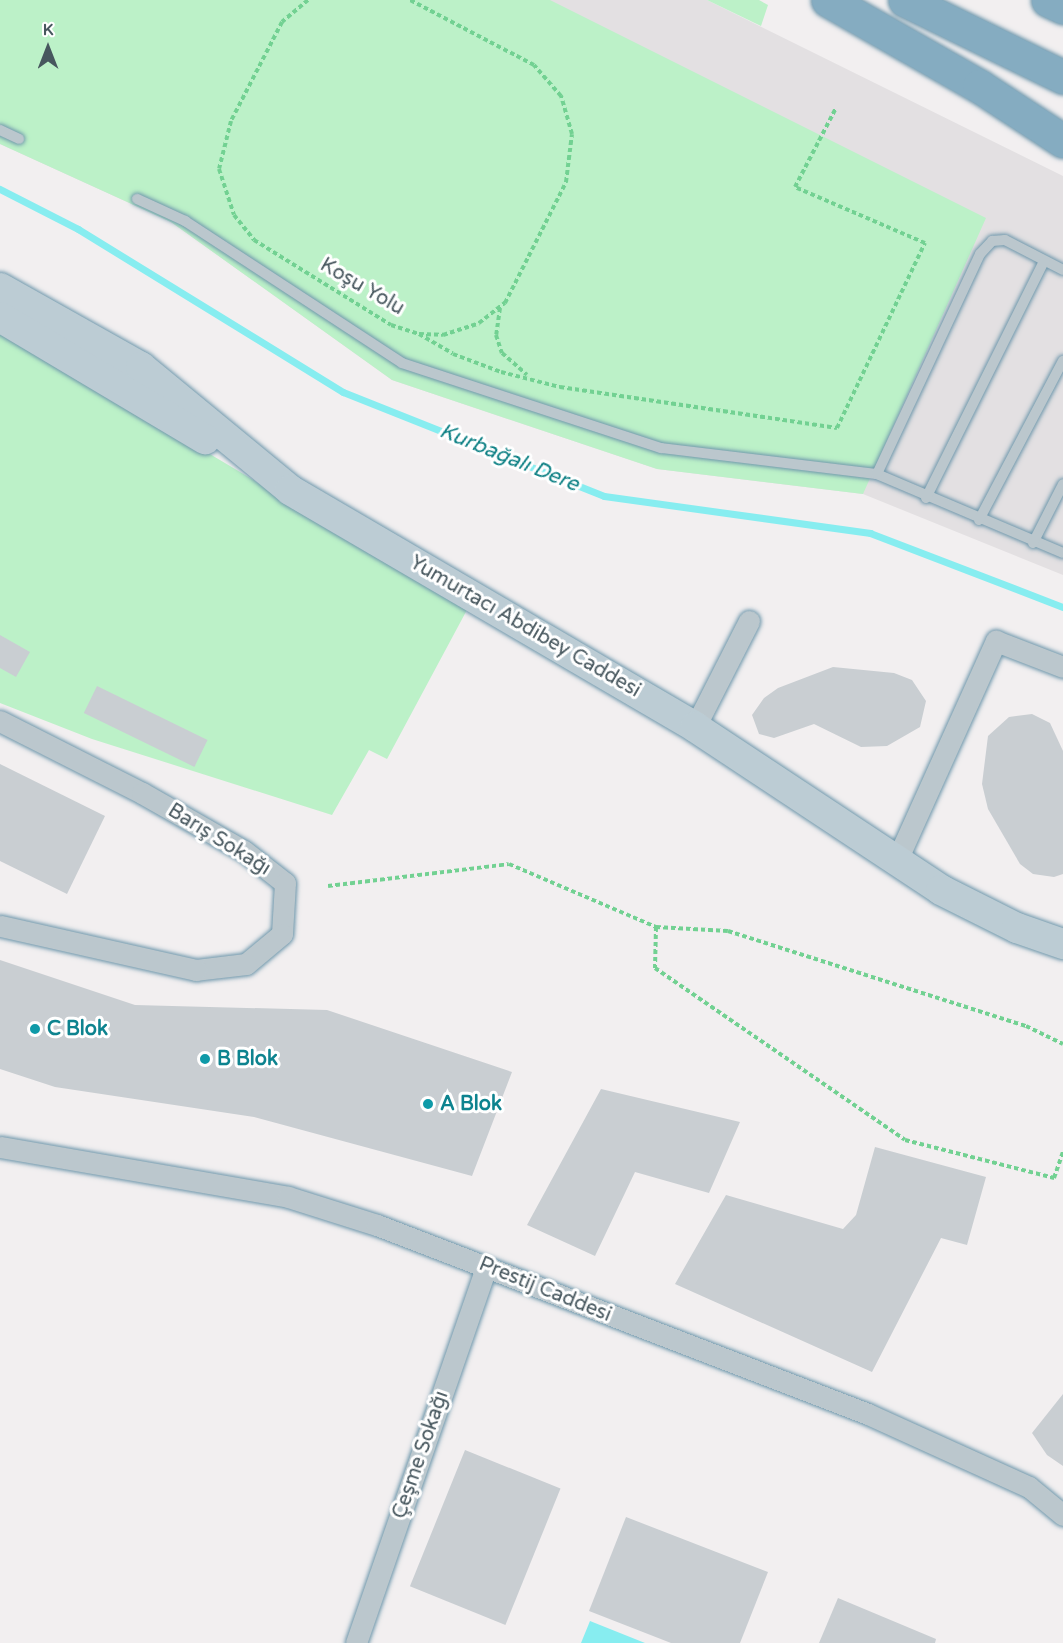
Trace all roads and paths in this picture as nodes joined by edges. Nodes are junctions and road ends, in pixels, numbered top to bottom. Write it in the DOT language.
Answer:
graph roads {
  1 [pos="308,0"];
  2 [pos="410,0"];
  3 [pos="828,0"];
  4 [pos="905,0"];
  5 [pos="1048,0"];
  6 [pos="1063,7"];
  7 [pos="1063,77"];
  8 [pos="836,108"];
  9 [pos="0,130"];
  10 [pos="19,139"];
  11 [pos="1063,141"];
  12 [pos="137,199"];
  13 [pos="1044,261"];
  14 [pos="1063,270"];
  15 [pos="0,288"];
  16 [pos="500,307"];
  17 [pos="0,317"];
  18 [pos="419,334"];
  19 [pos="1063,361"];
  20 [pos="529,376"];
  21 [pos="877,474"];
  22 [pos="1063,484"];
  23 [pos="290,490"];
  24 [pos="926,498"];
  25 [pos="979,520"];
  26 [pos="1033,543"];
  27 [pos="1063,553"];
  28 [pos="749,621"];
  29 [pos="1063,667"];
  30 [pos="0,721"];
  31 [pos="695,727"];
  32 [pos="896,862"];
  33 [pos="328,886"];
  34 [pos="0,926"];
  35 [pos="656,927"];
  36 [pos="1063,944"];
  37 [pos="1063,1044"];
  38 [pos="0,1148"];
  39 [pos="1063,1152"];
  40 [pos="486,1267"];
  41 [pos="1063,1515"];
  42 [pos="356,1643"];
  1 -- 18 [label="path, Koşu Yolu"];
  2 -- 16 [label="path"];
  3 -- 11 [label="highway"];
  4 -- 7 [label="highway"];
  5 -- 6 [label="highway"];
  8 -- 20 [label="path"];
  9 -- 10 [label="lane"];
  12 -- 21 [label="lane"];
  13 -- 14 [label="lane"];
  13 -- 21 [label="lane"];
  13 -- 24 [label="lane"];
  15 -- 23 [label="main road, Yumurtacı Abdibey Caddesi"];
  16 -- 18 [label="path, Koşu Yolu"];
  16 -- 20 [label="path"];
  17 -- 23 [label="main road"];
  18 -- 20 [label="path"];
  19 -- 25 [label="lane"];
  21 -- 24 [label="lane"];
  22 -- 26 [label="lane"];
  23 -- 31 [label="main road, Yumurtacı Abdibey Caddesi"];
  24 -- 25 [label="lane"];
  25 -- 26 [label="lane"];
  26 -- 27 [label="lane"];
  28 -- 31 [label="street"];
  29 -- 32 [label="street"];
  30 -- 34 [label="street, Barış Sokağı"];
  31 -- 32 [label="main road, Yumurtacı Abdibey Caddesi"];
  32 -- 36 [label="main road, Yumurtacı Abdibey Caddesi"];
  33 -- 35 [label="path"];
  35 -- 37 [label="path"];
  35 -- 39 [label="path"];
  38 -- 40 [label="street, Prestij Caddesi"];
  40 -- 41 [label="street, Prestij Caddesi"];
  40 -- 42 [label="street, Çeşme Sokağı"];
}
